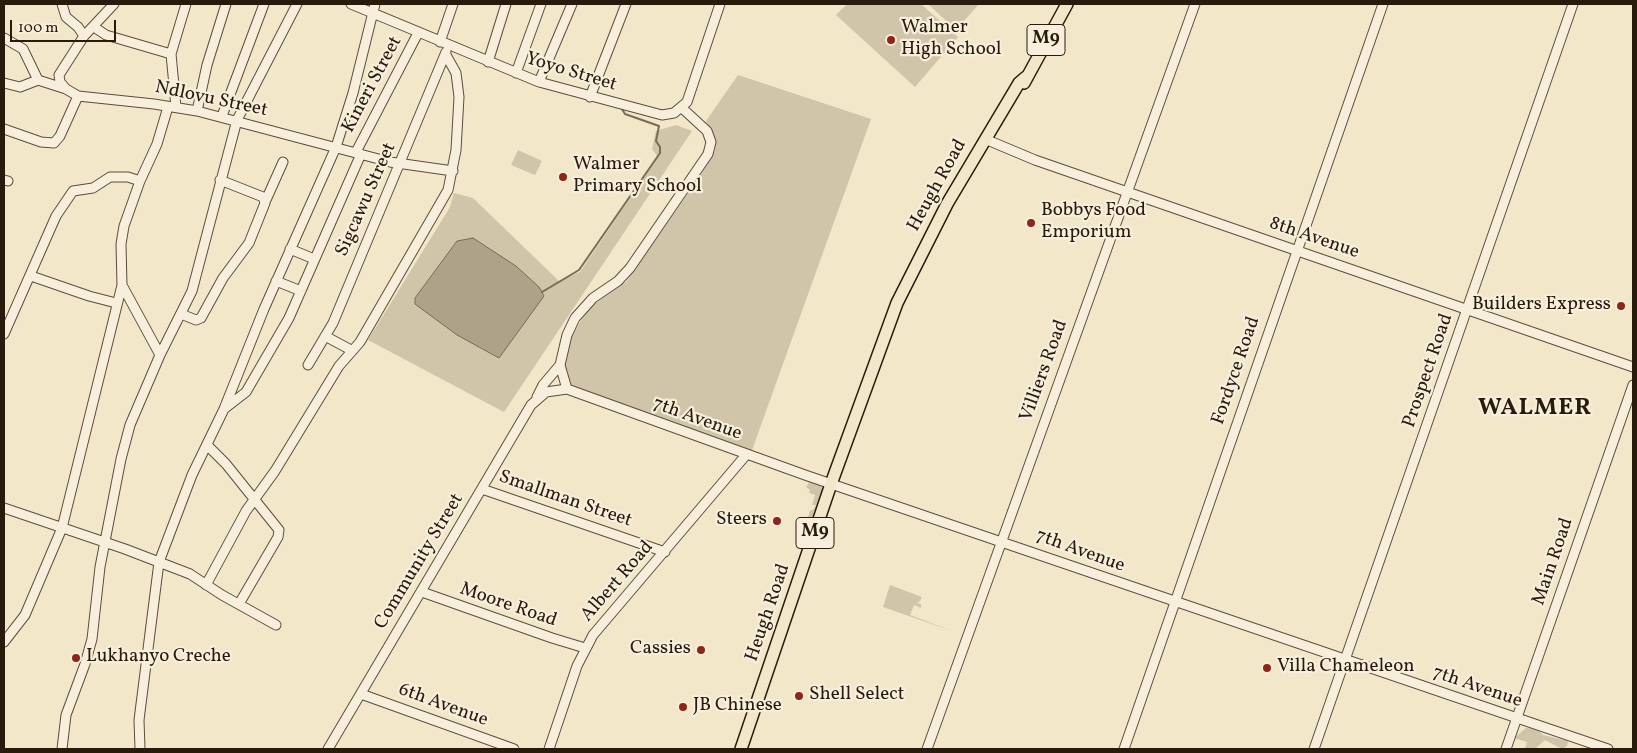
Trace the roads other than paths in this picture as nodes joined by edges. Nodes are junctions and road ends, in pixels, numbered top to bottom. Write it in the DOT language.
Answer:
graph roads {
  1 [pos="62,4"];
  2 [pos="114,4"];
  3 [pos="186,4"];
  4 [pos="226,4"];
  5 [pos="264,4"];
  6 [pos="297,4"];
  7 [pos="350,4"];
  8 [pos="453,4"];
  9 [pos="506,4"];
  10 [pos="541,4"];
  11 [pos="572,4"];
  12 [pos="626,4"];
  13 [pos="720,4"];
  14 [pos="1067,4"];
  15 [pos="1195,4"];
  16 [pos="1383,4"];
  17 [pos="1573,4"];
  18 [pos="375,8"];
  19 [pos="94,27"];
  20 [pos="418,33"];
  21 [pos="84,36"];
  22 [pos="4,38"];
  23 [pos="442,43"];
  24 [pos="171,54"];
  25 [pos="446,54"];
  26 [pos="488,62"];
  27 [pos="516,73"];
  28 [pos="38,80"];
  29 [pos="540,82"];
  30 [pos="4,83"];
  31 [pos="66,89"];
  32 [pos="78,96"];
  33 [pos="590,97"];
  34 [pos="172,107"];
  35 [pos="682,108"];
  36 [pos="197,111"];
  37 [pos="222,116"];
  38 [pos="237,120"];
  39 [pos="4,129"];
  40 [pos="988,141"];
  41 [pos="336,146"];
  42 [pos="358,153"];
  43 [pos="283,162"];
  44 [pos="401,164"];
  45 [pos="453,171"];
  46 [pos="220,180"];
  47 [pos="140,181"];
  48 [pos="1127,192"];
  49 [pos="266,200"];
  50 [pos="290,249"];
  51 [pos="1297,250"];
  52 [pos="314,259"];
  53 [pos="31,276"];
  54 [pos="276,281"];
  55 [pos="122,285"];
  56 [pos="301,291"];
  57 [pos="116,303"];
  58 [pos="1468,308"];
  59 [pos="181,314"];
  60 [pos="4,334"];
  61 [pos="325,336"];
  62 [pos="352,350"];
  63 [pos="160,355"];
  64 [pos="308,365"];
  65 [pos="560,365"];
  66 [pos="1633,367"];
  67 [pos="1633,385"];
  68 [pos="567,390"];
  69 [pos="539,396"];
  70 [pos="224,409"];
  71 [pos="207,445"];
  72 [pos="746,455"];
  73 [pos="831,484"];
  74 [pos="482,489"];
  75 [pos="254,500"];
  76 [pos="4,508"];
  77 [pos="62,528"];
  78 [pos="1002,541"];
  79 [pos="105,543"];
  80 [pos="665,552"];
  81 [pos="159,562"];
  82 [pos="206,585"];
  83 [pos="422,592"];
  84 [pos="1175,603"];
  85 [pos="239,604"];
  86 [pos="276,624"];
  87 [pos="4,642"];
  88 [pos="585,648"];
  89 [pos="1345,660"];
  90 [pos="361,694"];
  91 [pos="1517,718"];
  92 [pos="493,746"];
  93 [pos="62,749"];
  94 [pos="140,749"];
  95 [pos="328,749"];
  96 [pos="514,749"];
  97 [pos="549,749"];
  98 [pos="741,749"];
  99 [pos="927,749"];
  100 [pos="1124,749"];
  101 [pos="1314,749"];
  102 [pos="1506,749"];
  103 [pos="1608,749"];
  1 -- 21 [label="street"];
  2 -- 19 [label="street"];
  3 -- 24 [label="street"];
  4 -- 36 [label="street"];
  5 -- 37 [label="street"];
  6 -- 38 [label="street"];
  7 -- 18 [label="street, Yoyo Street"];
  8 -- 23 [label="street"];
  9 -- 26 [label="street"];
  10 -- 27 [label="street"];
  11 -- 29 [label="street"];
  12 -- 33 [label="street"];
  13 -- 35 [label="street"];
  14 -- 40 [label="main road, Heugh Road / M9"];
  15 -- 48 [label="street, Villiers Road"];
  16 -- 51 [label="street, Fordyce Road"];
  17 -- 58 [label="street, Prospect Road"];
  18 -- 20 [label="street, Yoyo Street"];
  18 -- 41 [label="street"];
  19 -- 21 [label="street"];
  19 -- 24 [label="street"];
  20 -- 23 [label="street, Yoyo Street"];
  20 -- 42 [label="street, Kineri Street"];
  21 -- 31 [label="street"];
  22 -- 28 [label="street"];
  23 -- 25 [label="street, Sigcawu Street"];
  23 -- 26 [label="street, Yoyo Street"];
  24 -- 34 [label="street"];
  25 -- 44 [label="street, Sigcawu Street"];
  25 -- 45 [label="street"];
  26 -- 27 [label="street, Yoyo Street"];
  27 -- 29 [label="street, Yoyo Street"];
  28 -- 30 [label="street"];
  28 -- 31 [label="street, Ndlovu Street"];
  29 -- 33 [label="street, Yoyo Street"];
  31 -- 32 [label="street, Ndlovu Street"];
  32 -- 34 [label="street, Ndlovu Street"];
  32 -- 39 [label="street"];
  33 -- 35 [label="street, Yoyo Street"];
  34 -- 36 [label="street, Ndlovu Street"];
  34 -- 47 [label="street"];
  35 -- 65 [label="street"];
  36 -- 37 [label="street, Ndlovu Street"];
  37 -- 38 [label="street, Ndlovu Street"];
  38 -- 41 [label="street, Ndlovu Street"];
  38 -- 46 [label="street"];
  40 -- 48 [label="street, 8th Avenue"];
  40 -- 73 [label="main road, Heugh Road / M9"];
  41 -- 42 [label="street, Ndlovu Street"];
  41 -- 50 [label="street"];
  42 -- 44 [label="street, Ndlovu Street"];
  42 -- 52 [label="street, Kineri Street"];
  43 -- 49 [label="street"];
  44 -- 45 [label="street, Ndlovu Street"];
  44 -- 61 [label="street, Sigcawu Street"];
  45 -- 62 [label="street"];
  46 -- 49 [label="street"];
  46 -- 59 [label="street"];
  47 -- 53 [label="street"];
  47 -- 55 [label="street"];
  48 -- 51 [label="street, 8th Avenue"];
  48 -- 78 [label="street, Villiers Road"];
  49 -- 59 [label="street"];
  50 -- 52 [label="street"];
  50 -- 54 [label="street"];
  51 -- 58 [label="street, 8th Avenue"];
  51 -- 84 [label="street, Fordyce Road"];
  52 -- 56 [label="street, Kineri Street"];
  53 -- 57 [label="street"];
  53 -- 60 [label="street"];
  54 -- 56 [label="street"];
  54 -- 70 [label="street"];
  55 -- 57 [label="street"];
  55 -- 63 [label="street"];
  56 -- 70 [label="street, Kineri Street"];
  57 -- 77 [label="street"];
  58 -- 66 [label="street, 8th Avenue"];
  58 -- 89 [label="street, Prospect Road"];
  59 -- 63 [label="street"];
  61 -- 62 [label="street"];
  61 -- 64 [label="street, Sigcawu Street"];
  62 -- 75 [label="street"];
  63 -- 79 [label="street"];
  65 -- 68 [label="street"];
  65 -- 69 [label="street, Community Street"];
  67 -- 91 [label="street, Main Road"];
  68 -- 69 [label="street, 7th Avenue"];
  68 -- 72 [label="street, 7th Avenue"];
  69 -- 74 [label="street, Community Street"];
  70 -- 71 [label="street"];
  71 -- 75 [label="street"];
  71 -- 81 [label="street"];
  72 -- 73 [label="street, 7th Avenue"];
  72 -- 80 [label="street, Albert Road"];
  73 -- 78 [label="street, 7th Avenue"];
  73 -- 98 [label="main road, Heugh Road / M9"];
  74 -- 80 [label="street, Smallman Street"];
  74 -- 83 [label="street, Community Street"];
  75 -- 82 [label="street"];
  75 -- 85 [label="street"];
  76 -- 77 [label="street"];
  77 -- 79 [label="street"];
  77 -- 87 [label="street"];
  78 -- 84 [label="street, 7th Avenue"];
  78 -- 99 [label="street, Villiers Road"];
  79 -- 81 [label="street"];
  79 -- 93 [label="street"];
  80 -- 88 [label="street, Albert Road"];
  81 -- 82 [label="street"];
  81 -- 94 [label="street"];
  82 -- 85 [label="street"];
  83 -- 88 [label="street, Moore Road"];
  83 -- 90 [label="street, Community Street"];
  84 -- 89 [label="street, 7th Avenue"];
  84 -- 100 [label="street, Fordyce Road"];
  85 -- 86 [label="street"];
  88 -- 97 [label="street, Albert Road"];
  89 -- 91 [label="street, 7th Avenue"];
  89 -- 101 [label="street, Prospect Road"];
  90 -- 92 [label="street, 6th Avenue"];
  90 -- 95 [label="street, Community Street"];
  91 -- 102 [label="street, Main Road"];
  91 -- 103 [label="street, 7th Avenue"];
  92 -- 96 [label="street, 6th Avenue"];
}
